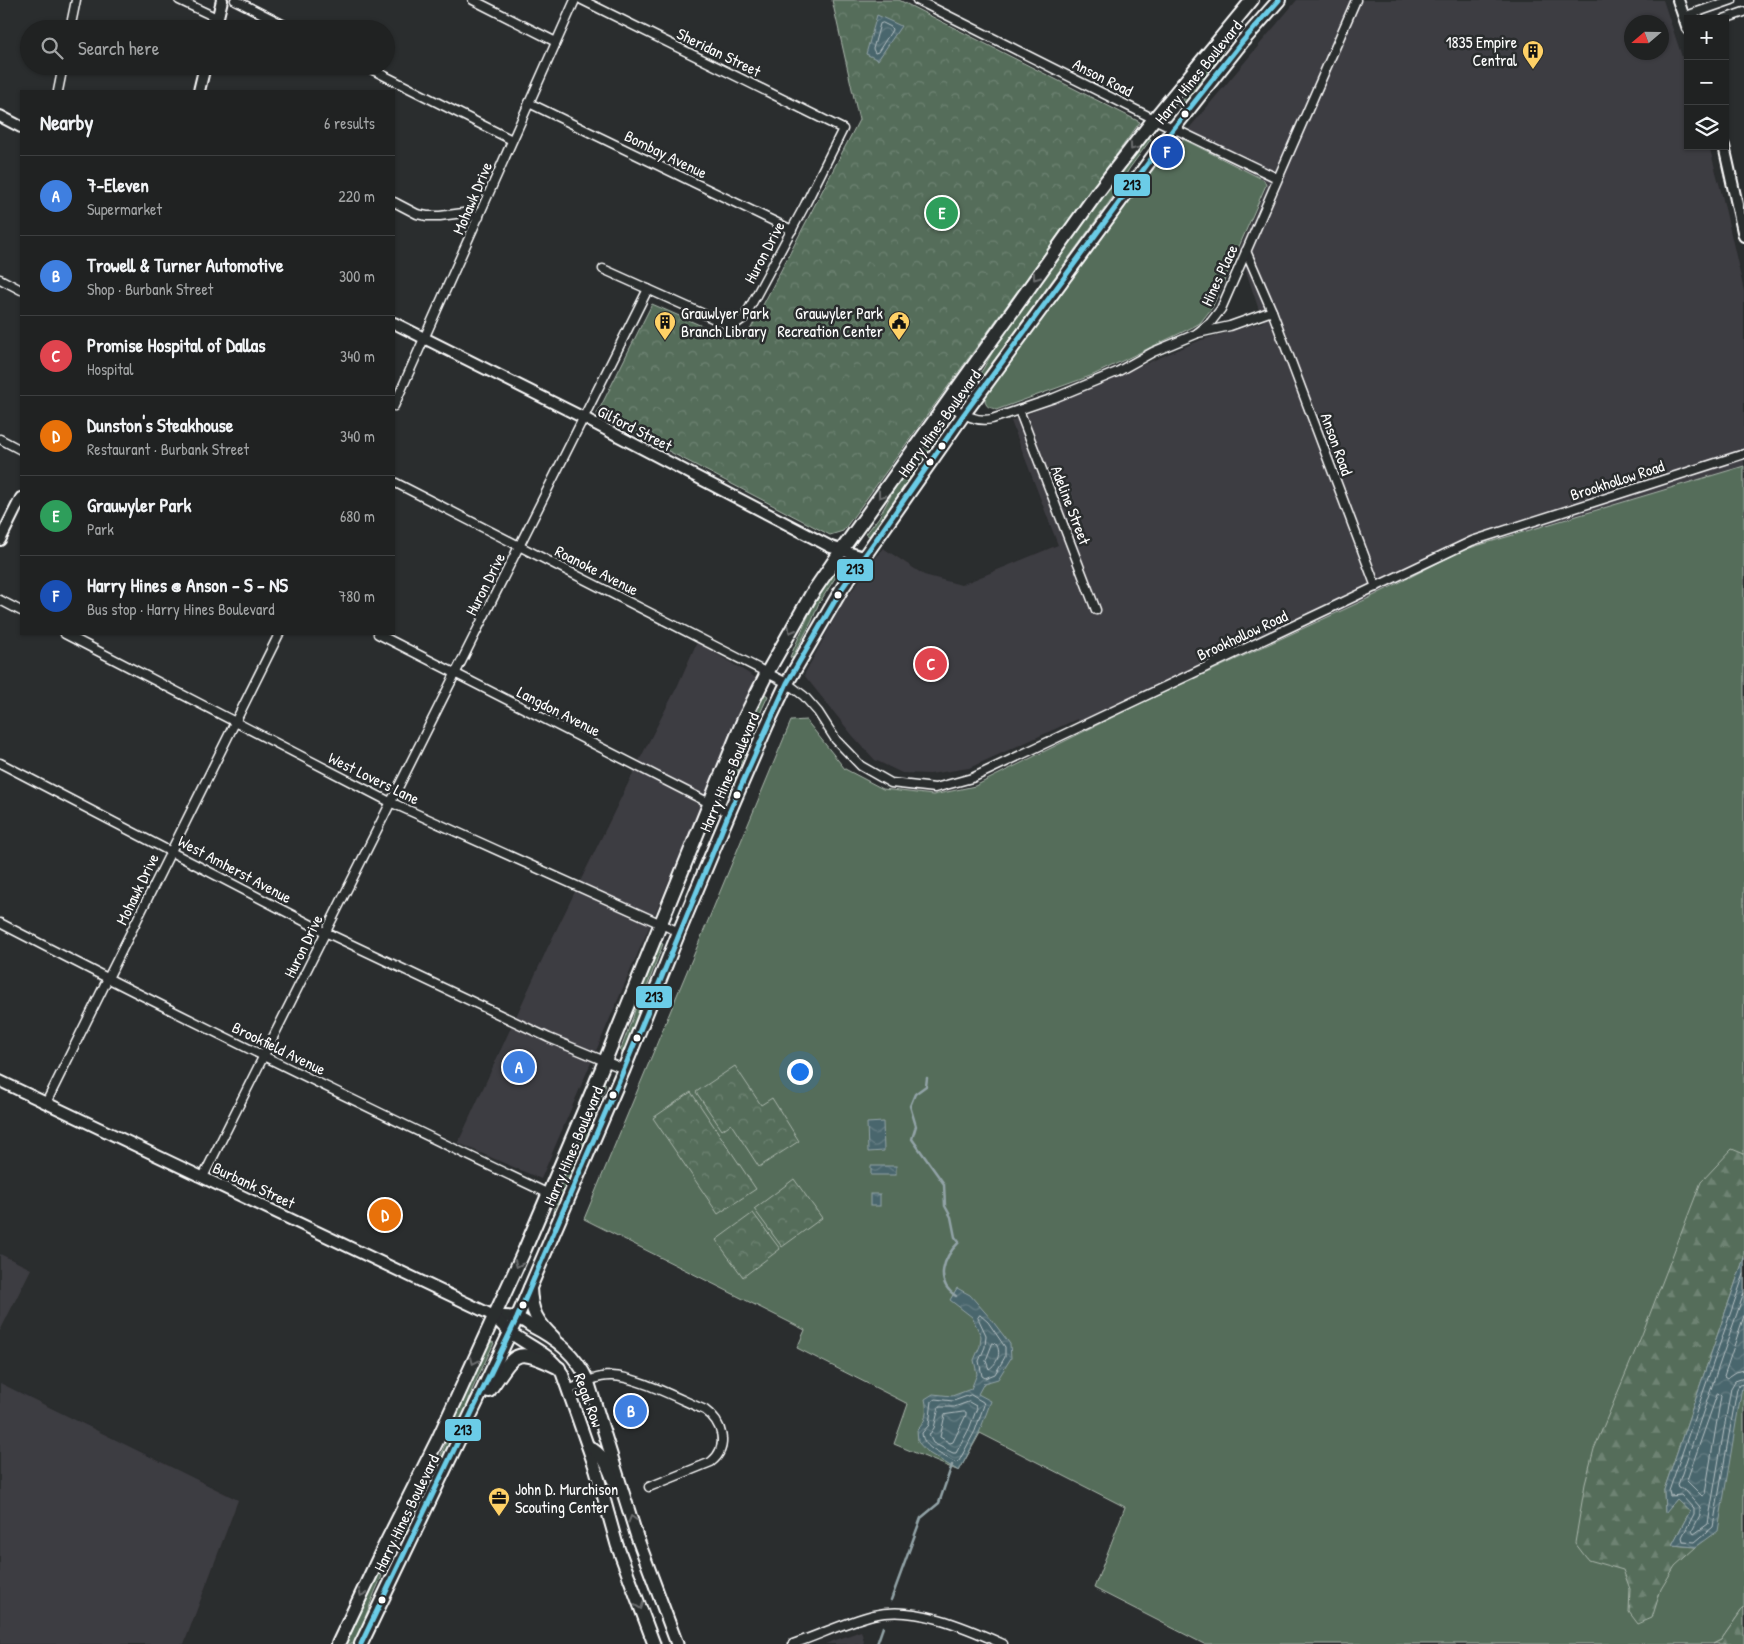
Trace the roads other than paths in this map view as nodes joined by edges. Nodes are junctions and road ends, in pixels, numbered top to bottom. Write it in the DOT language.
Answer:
graph roads {
  1 [pos="76,0"];
  2 [pos="179,0"];
  3 [pos="222,0"];
  4 [pos="235,0"];
  5 [pos="473,0"];
  6 [pos="576,0"];
  7 [pos="582,0"];
  8 [pos="917,0"];
  9 [pos="1279,0"];
  10 [pos="1356,0"];
  11 [pos="1678,0"];
  12 [pos="1732,0"];
  13 [pos="1250,3"];
  14 [pos="1744,12"];
  15 [pos="1683,17"];
  16 [pos="1729,17"];
  17 [pos="1262,19"];
  18 [pos="72,20"];
  19 [pos="210,20"];
  20 [pos="217,20"];
  21 [pos="274,20"];
  22 [pos="556,42"];
  23 [pos="61,75"];
  24 [pos="203,75"];
  25 [pos="383,75"];
  26 [pos="58,90"];
  27 [pos="199,90"];
  28 [pos="529,103"];
  29 [pos="0,116"];
  30 [pos="1154,119"];
  31 [pos="20,126"];
  32 [pos="1174,128"];
  33 [pos="843,129"];
  34 [pos="512,140"];
  35 [pos="1725,150"];
  36 [pos="1277,178"];
  37 [pos="395,203"];
  38 [pos="479,217"];
  39 [pos="792,230"];
  40 [pos="1744,236"];
  41 [pos="1246,251"];
  42 [pos="603,269"];
  43 [pos="0,279"];
  44 [pos="20,289"];
  45 [pos="648,289"];
  46 [pos="1272,310"];
  47 [pos="395,324"];
  48 [pos="1196,334"];
  49 [pos="424,339"];
  50 [pos="946,403"];
  51 [pos="395,404"];
  52 [pos="1019,410"];
  53 [pos="964,414"];
  54 [pos="584,418"];
  55 [pos="0,439"];
  56 [pos="20,449"];
  57 [pos="1744,454"];
  58 [pos="395,482"];
  59 [pos="20,500"];
  60 [pos="0,540"];
  61 [pos="520,545"];
  62 [pos="841,550"];
  63 [pos="863,557"];
  64 [pos="1376,587"];
  65 [pos="0,600"];
  66 [pos="20,610"];
  67 [pos="1096,610"];
  68 [pos="67,635"];
  69 [pos="278,635"];
  70 [pos="380,635"];
  71 [pos="767,673"];
  72 [pos="455,674"];
  73 [pos="787,683"];
  74 [pos="234,722"];
  75 [pos="0,763"];
  76 [pos="390,802"];
  77 [pos="709,803"];
  78 [pos="729,813"];
  79 [pos="171,851"];
  80 [pos="0,923"];
  81 [pos="660,923"];
  82 [pos="325,932"];
  83 [pos="679,932"];
  84 [pos="108,979"];
  85 [pos="264,1056"];
  86 [pos="605,1062"];
  87 [pos="624,1069"];
  88 [pos="0,1081"];
  89 [pos="46,1103"];
  90 [pos="203,1177"];
  91 [pos="549,1194"];
  92 [pos="530,1287"];
  93 [pos="494,1316"];
  94 [pos="517,1318"];
  95 [pos="510,1333"];
  96 [pos="554,1338"];
  97 [pos="559,1368"];
  98 [pos="588,1382"];
  99 [pos="569,1390"];
  100 [pos="471,1414"];
  101 [pos="438,1439"];
  102 [pos="588,1446"];
  103 [pos="439,1483"];
  104 [pos="649,1486"];
  105 [pos="625,1495"];
  106 [pos="381,1553"];
  107 [pos="400,1562"];
  108 [pos="648,1565"];
  109 [pos="628,1572"];
  110 [pos="338,1644"];
  111 [pos="362,1644"];
  112 [pos="654,1644"];
  113 [pos="677,1644"];
  114 [pos="793,1644"];
  115 [pos="1003,1644"];
  1 -- 18 [label="street"];
  2 -- 19 [label="street"];
  3 -- 20 [label="street"];
  4 -- 21 [label="street"];
  5 -- 22 [label="street"];
  6 -- 22 [label="street, Mohawk Drive"];
  7 -- 33 [label="street, Sheridan Street"];
  8 -- 30 [label="street, Anson Road"];
  9 -- 17 [label="main road, Harry Hines Boulevard"];
  10 -- 36 [label="street, Hines Place"];
  11 -- 15 [label="street"];
  12 -- 15 [label="street"];
  13 -- 17 [label="main road"];
  13 -- 30 [label="main road, Harry Hines Boulevard"];
  14 -- 16 [label="street"];
  17 -- 32 [label="main road, Harry Hines Boulevard"];
  22 -- 28 [label="street, Mohawk Drive"];
  23 -- 26 [label="street"];
  24 -- 27 [label="street"];
  25 -- 34 [label="street"];
  28 -- 34 [label="street, Mohawk Drive"];
  28 -- 39 [label="street, Bombay Avenue"];
  29 -- 31 [label="street"];
  30 -- 32 [label="street, Anson Road"];
  30 -- 50 [label="main road, Harry Hines Boulevard, one-way"];
  32 -- 36 [label="street, Anson Road"];
  32 -- 53 [label="main road, Harry Hines Boulevard"];
  33 -- 39 [label="street, Huron Drive"];
  34 -- 38 [label="street, Mohawk Drive"];
  35 -- 40 [label="street"];
  36 -- 41 [label="street, Hines Place"];
  37 -- 38 [label="street"];
  38 -- 49 [label="street, Mohawk Drive"];
  39 -- 45 [label="street, Huron Drive"];
  41 -- 46 [label="street, Anson Road"];
  41 -- 48 [label="street, Hines Place"];
  42 -- 45 [label="street"];
  43 -- 44 [label="street"];
  45 -- 54 [label="street, Huron Drive"];
  46 -- 48 [label="street"];
  46 -- 64 [label="street, Anson Road"];
  47 -- 49 [label="street, Gilford Street"];
  48 -- 52 [label="street, Hines Place"];
  49 -- 51 [label="street, Mohawk Drive"];
  49 -- 54 [label="street, Gilford Street"];
  50 -- 53 [label="street, Hines Place"];
  50 -- 62 [label="main road, Harry Hines Boulevard, one-way"];
  52 -- 53 [label="street, Hines Place"];
  52 -- 67 [label="street, Adeline Street"];
  53 -- 63 [label="main road, Harry Hines Boulevard"];
  54 -- 61 [label="street, Huron Drive"];
  54 -- 62 [label="street, Gilford Street"];
  55 -- 56 [label="street"];
  57 -- 64 [label="street, Brookhollow Road"];
  58 -- 61 [label="street, Roanoke Avenue"];
  59 -- 60 [label="street"];
  61 -- 71 [label="street, Roanoke Avenue"];
  61 -- 72 [label="street, Huron Drive"];
  62 -- 63 [label="street, Gilford Street"];
  62 -- 71 [label="main road, Harry Hines Boulevard, one-way"];
  63 -- 73 [label="main road, Harry Hines Boulevard"];
  64 -- 73 [label="street, Brookhollow Road"];
  65 -- 66 [label="street"];
  68 -- 74 [label="street, West Lovers Lane"];
  69 -- 74 [label="street, Mohawk Drive"];
  70 -- 72 [label="street, Langdon Avenue"];
  71 -- 73 [label="street, Roanoke Avenue"];
  71 -- 77 [label="main road, Harry Hines Boulevard"];
  72 -- 76 [label="street, Huron Drive"];
  72 -- 77 [label="street, Langdon Avenue"];
  73 -- 78 [label="main road, Harry Hines Boulevard"];
  74 -- 76 [label="street, West Lovers Lane"];
  74 -- 79 [label="street, Mohawk Drive"];
  75 -- 79 [label="street, West Amherst Avenue"];
  76 -- 81 [label="street, West Lovers Lane"];
  76 -- 82 [label="street, Huron Drive"];
  77 -- 78 [label="street, Langdon Avenue"];
  77 -- 81 [label="main road, Harry Hines Boulevard"];
  78 -- 83 [label="main road, Harry Hines Boulevard"];
  79 -- 82 [label="street, West Amherst Avenue"];
  79 -- 84 [label="street, Mohawk Drive"];
  80 -- 84 [label="street, Brookfield Avenue"];
  81 -- 83 [label="street, West Lovers Lane"];
  81 -- 86 [label="main road, Harry Hines Boulevard"];
  82 -- 85 [label="street, Huron Drive"];
  82 -- 86 [label="street, West Amherst Avenue"];
  83 -- 87 [label="main road, Harry Hines Boulevard"];
  84 -- 85 [label="street, Brookfield Avenue"];
  84 -- 89 [label="street, Mohawk Drive"];
  85 -- 90 [label="street, Huron Drive"];
  85 -- 91 [label="street, Brookfield Avenue"];
  86 -- 87 [label="street, West Amherst Avenue"];
  86 -- 91 [label="main road, Harry Hines Boulevard"];
  87 -- 92 [label="main road, Harry Hines Boulevard"];
  88 -- 89 [label="street, Burbank Street"];
  89 -- 90 [label="street, Burbank Street"];
  90 -- 93 [label="street, Burbank Street"];
  91 -- 93 [label="main road, Harry Hines Boulevard, one-way"];
  92 -- 94 [label="main road, Harry Hines Boulevard"];
  92 -- 96 [label="main road"];
  93 -- 94 [label="main road, Regal Row"];
  93 -- 95 [label="main road, Regal Row"];
  93 -- 101 [label="main road, Harry Hines Boulevard, one-way"];
  94 -- 95 [label="main road, Harry Hines Boulevard"];
  94 -- 96 [label="main road, Regal Row"];
  95 -- 97 [label="main road, Regal Row"];
  95 -- 100 [label="main road, Harry Hines Boulevard"];
  96 -- 98 [label="main road, Regal Row"];
  97 -- 99 [label="main road, Regal Row"];
  97 -- 100 [label="main road"];
  98 -- 99 [label="street"];
  98 -- 104 [label="street"];
  98 -- 105 [label="main road, Regal Row"];
  99 -- 102 [label="main road, Regal Row"];
  100 -- 103 [label="main road, Harry Hines Boulevard"];
  101 -- 103 [label="main road"];
  101 -- 106 [label="main road, Harry Hines Boulevard"];
  102 -- 105 [label="main road"];
  102 -- 109 [label="main road, Regal Row"];
  103 -- 107 [label="main road, Harry Hines Boulevard"];
  108 -- 105 [label="main road, Regal Row, one-way"];
  106 -- 107 [label="main road"];
  106 -- 110 [label="main road, Harry Hines Boulevard, one-way"];
  107 -- 111 [label="main road, Harry Hines Boulevard"];
  108 -- 109 [label="main road"];
  108 -- 113 [label="main road, Regal Row"];
  109 -- 112 [label="main road, Regal Row, one-way"];
  114 -- 115 [label="street"];
}
